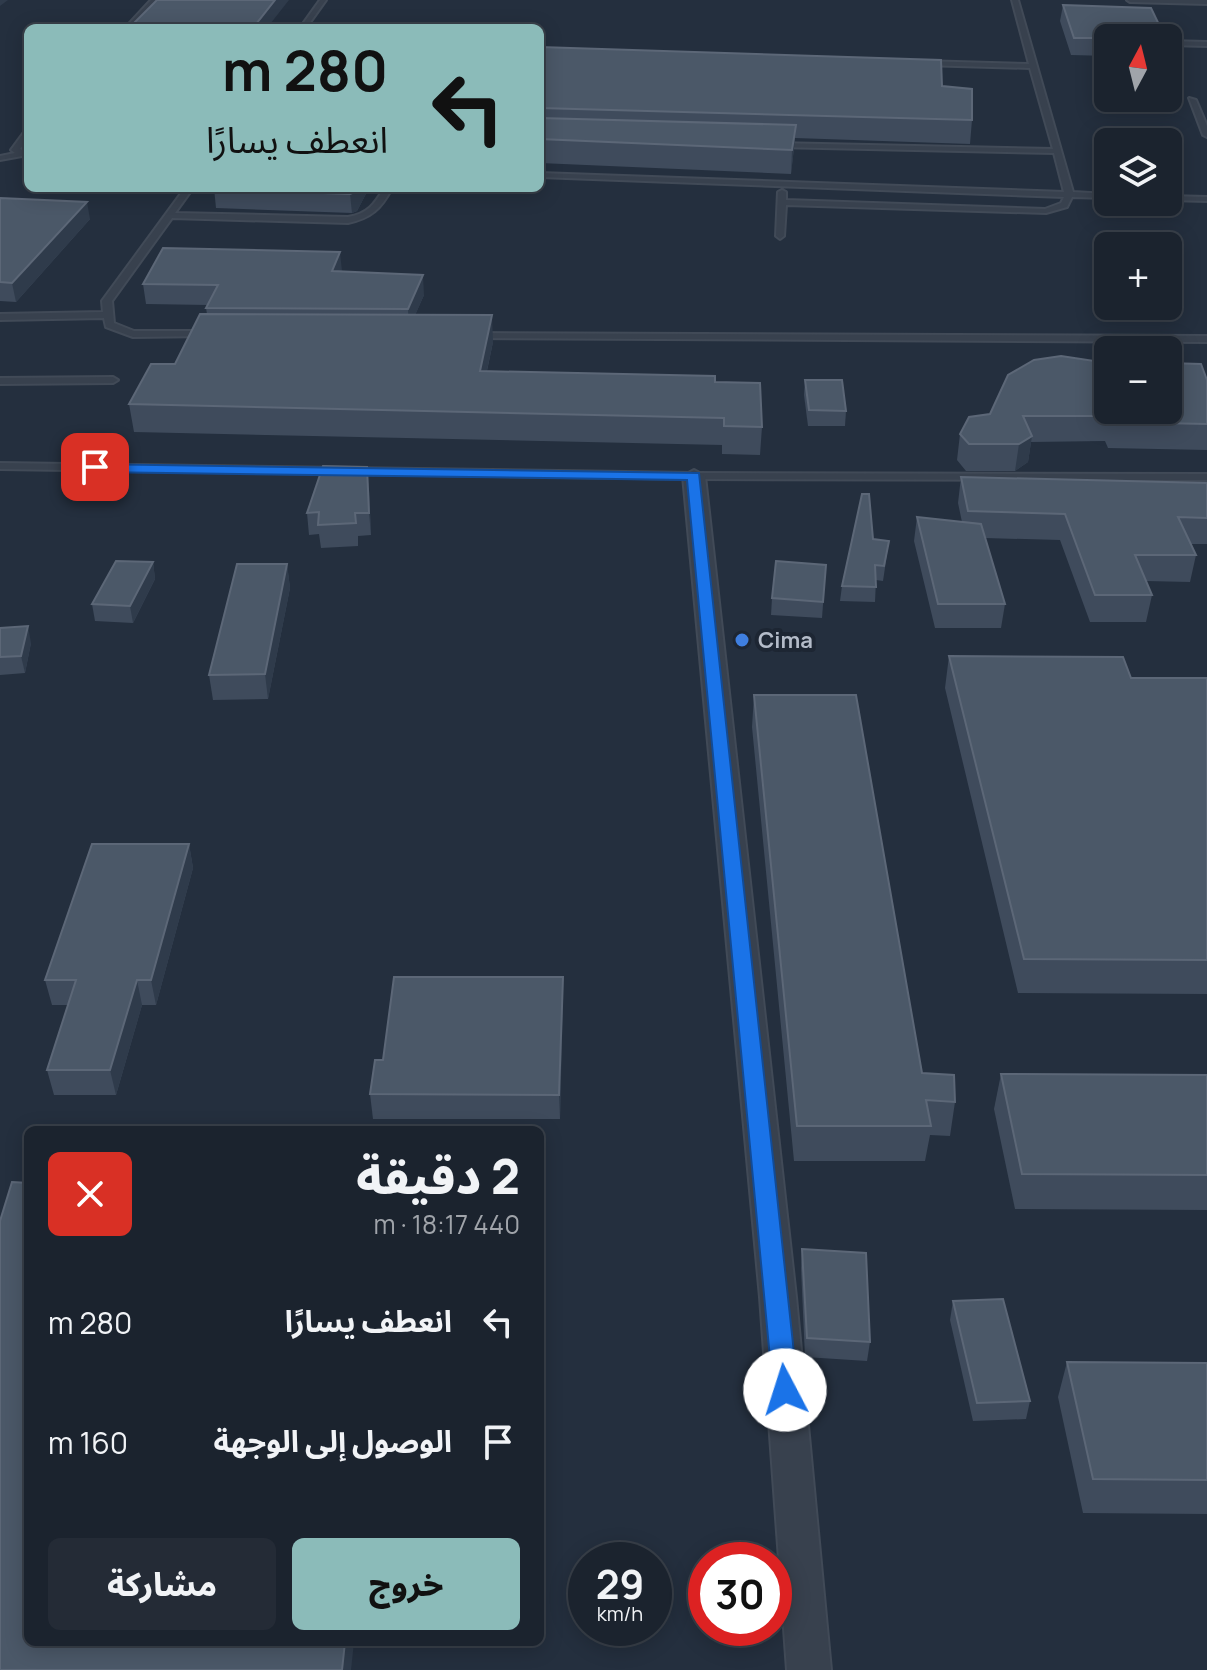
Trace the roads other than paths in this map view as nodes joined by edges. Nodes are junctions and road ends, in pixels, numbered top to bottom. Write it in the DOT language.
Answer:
graph roads {
  1 [pos="155,0"];
  2 [pos="323,0"];
  3 [pos="1015,0"];
  4 [pos="1130,0"];
  5 [pos="1207,2"];
  6 [pos="132,24"];
  7 [pos="306,24"];
  8 [pos="1182,43"];
  9 [pos="1207,44"];
  10 [pos="907,62"];
  11 [pos="1034,66"];
  12 [pos="1192,100"];
  13 [pos="1207,135"];
  14 [pos="24,138"];
  15 [pos="764,145"];
  16 [pos="1057,151"];
  17 [pos="24,154"];
  18 [pos="24,155"];
  19 [pos="0,158"];
  20 [pos="544,175"];
  21 [pos="782,184"];
  22 [pos="186,192"];
  23 [pos="386,192"];
  24 [pos="1069,194"];
  25 [pos="1094,195"];
  26 [pos="1182,198"];
  27 [pos="1207,199"];
  28 [pos="781,202"];
  29 [pos="169,215"];
  30 [pos="780,236"];
  31 [pos="108,315"];
  32 [pos="0,317"];
  33 [pos="212,334"];
  34 [pos="467,335"];
  35 [pos="1207,339"];
  36 [pos="113,380"];
  37 [pos="0,381"];
  38 [pos="0,466"];
  39 [pos="694,476"];
  40 [pos="1207,477"];
  41 [pos="809,1670"];
  1 -- 6 [label="lane"];
  2 -- 7 [label="lane"];
  3 -- 11 [label="lane"];
  4 -- 5 [label="lane"];
  8 -- 9 [label="lane"];
  10 -- 11 [label="lane"];
  11 -- 16 [label="lane"];
  12 -- 13 [label="lane"];
  14 -- 17 [label="lane"];
  15 -- 16 [label="lane"];
  16 -- 24 [label="lane"];
  18 -- 19 [label="lane"];
  20 -- 21 [label="lane"];
  21 -- 24 [label="lane"];
  21 -- 28 [label="lane"];
  22 -- 29 [label="lane"];
  23 -- 29 [label="lane"];
  24 -- 25 [label="lane"];
  24 -- 28 [label="lane"];
  26 -- 27 [label="lane"];
  28 -- 30 [label="lane"];
  29 -- 31 [label="lane"];
  31 -- 32 [label="lane"];
  31 -- 33 [label="lane"];
  34 -- 35 [label="lane"];
  36 -- 37 [label="lane"];
  38 -- 39 [label="lane"];
  39 -- 40 [label="lane"];
  39 -- 41 [label="street"];
}
